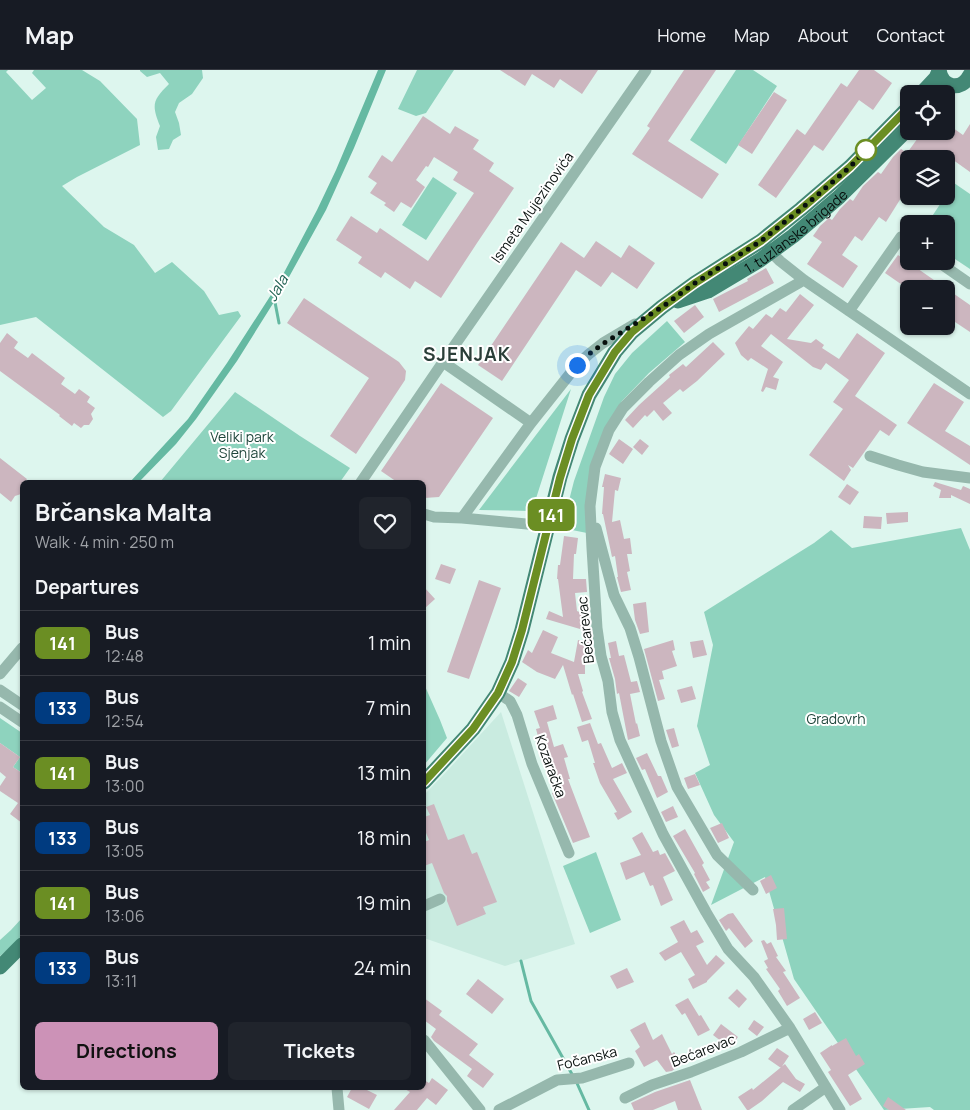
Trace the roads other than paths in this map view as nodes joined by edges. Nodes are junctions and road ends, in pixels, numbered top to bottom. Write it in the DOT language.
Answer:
graph roads {
  1 [pos="646,70"];
  2 [pos="939,71"];
  3 [pos="929,85"];
  4 [pos="959,86"];
  5 [pos="900,116"];
  6 [pos="900,137"];
  7 [pos="900,238"];
  8 [pos="761,241"];
  9 [pos="771,252"];
  10 [pos="950,270"];
  11 [pos="804,280"];
  12 [pos="970,284"];
  13 [pos="662,307"];
  14 [pos="849,311"];
  15 [pos="442,362"];
  16 [pos="970,394"];
  17 [pos="531,423"];
  18 [pos="870,456"];
  19 [pos="970,478"];
  20 [pos="367,480"];
  21 [pos="590,506"];
  22 [pos="426,515"];
  23 [pos="462,518"];
  24 [pos="548,526"];
  25 [pos="20,650"];
  26 [pos="0,674"];
  27 [pos="0,690"];
  28 [pos="498,693"];
  29 [pos="20,704"];
  30 [pos="0,707"];
  31 [pos="20,721"];
  32 [pos="426,780"];
  33 [pos="569,853"];
  34 [pos="753,890"];
  35 [pos="440,899"];
  36 [pos="426,905"];
  37 [pos="20,947"];
  38 [pos="0,967"];
  39 [pos="790,1028"];
  40 [pos="426,1042"];
  41 [pos="629,1063"];
  42 [pos="826,1087"];
  43 [pos="337,1090"];
  44 [pos="625,1098"];
  45 [pos="339,1110"];
  46 [pos="480,1110"];
  47 [pos="499,1110"];
  48 [pos="793,1110"];
  49 [pos="840,1110"];
  1 -- 15 [label="street, Ismeta Mujezinovića"];
  2 -- 3 [label="main road"];
  2 -- 4 [label="main road"];
  5 -- 8 [label="main road, 1. tuzlanske brigade"];
  6 -- 9 [label="main road, 1. tuzlanske brigade"];
  7 -- 14 [label="street"];
  8 -- 9 [label="street"];
  8 -- 13 [label="main road, 1. tuzlanske brigade"];
  9 -- 11 [label="street"];
  9 -- 13 [label="main road, 1. tuzlanske brigade"];
  10 -- 12 [label="street"];
  11 -- 14 [label="street"];
  11 -- 21 [label="street, Bećarevac"];
  13 -- 17 [label="street"];
  13 -- 24 [label="main road, 1. tuzlanske brigade"];
  14 -- 16 [label="street"];
  15 -- 17 [label="street"];
  15 -- 20 [label="street, Ismeta Mujezinovića"];
  17 -- 23 [label="street"];
  18 -- 19 [label="street"];
  21 -- 34 [label="street"];
  21 -- 39 [label="street, Bećarevac"];
  22 -- 23 [label="street"];
  23 -- 24 [label="street"];
  24 -- 28 [label="main road, 1. tuzlanske brigade"];
  25 -- 26 [label="street"];
  27 -- 29 [label="street"];
  28 -- 32 [label="main road, 1. tuzlanske brigade"];
  28 -- 33 [label="street, Kozaračka"];
  30 -- 31 [label="street"];
  35 -- 36 [label="street"];
  37 -- 38 [label="main road"];
  39 -- 42 [label="street, Bećarevac"];
  39 -- 44 [label="street, Bećarevac"];
  40 -- 46 [label="street"];
  41 -- 47 [label="street, Fočanska"];
  42 -- 48 [label="street"];
  42 -- 49 [label="street, Bećarevac"];
  43 -- 45 [label="street"];
}
